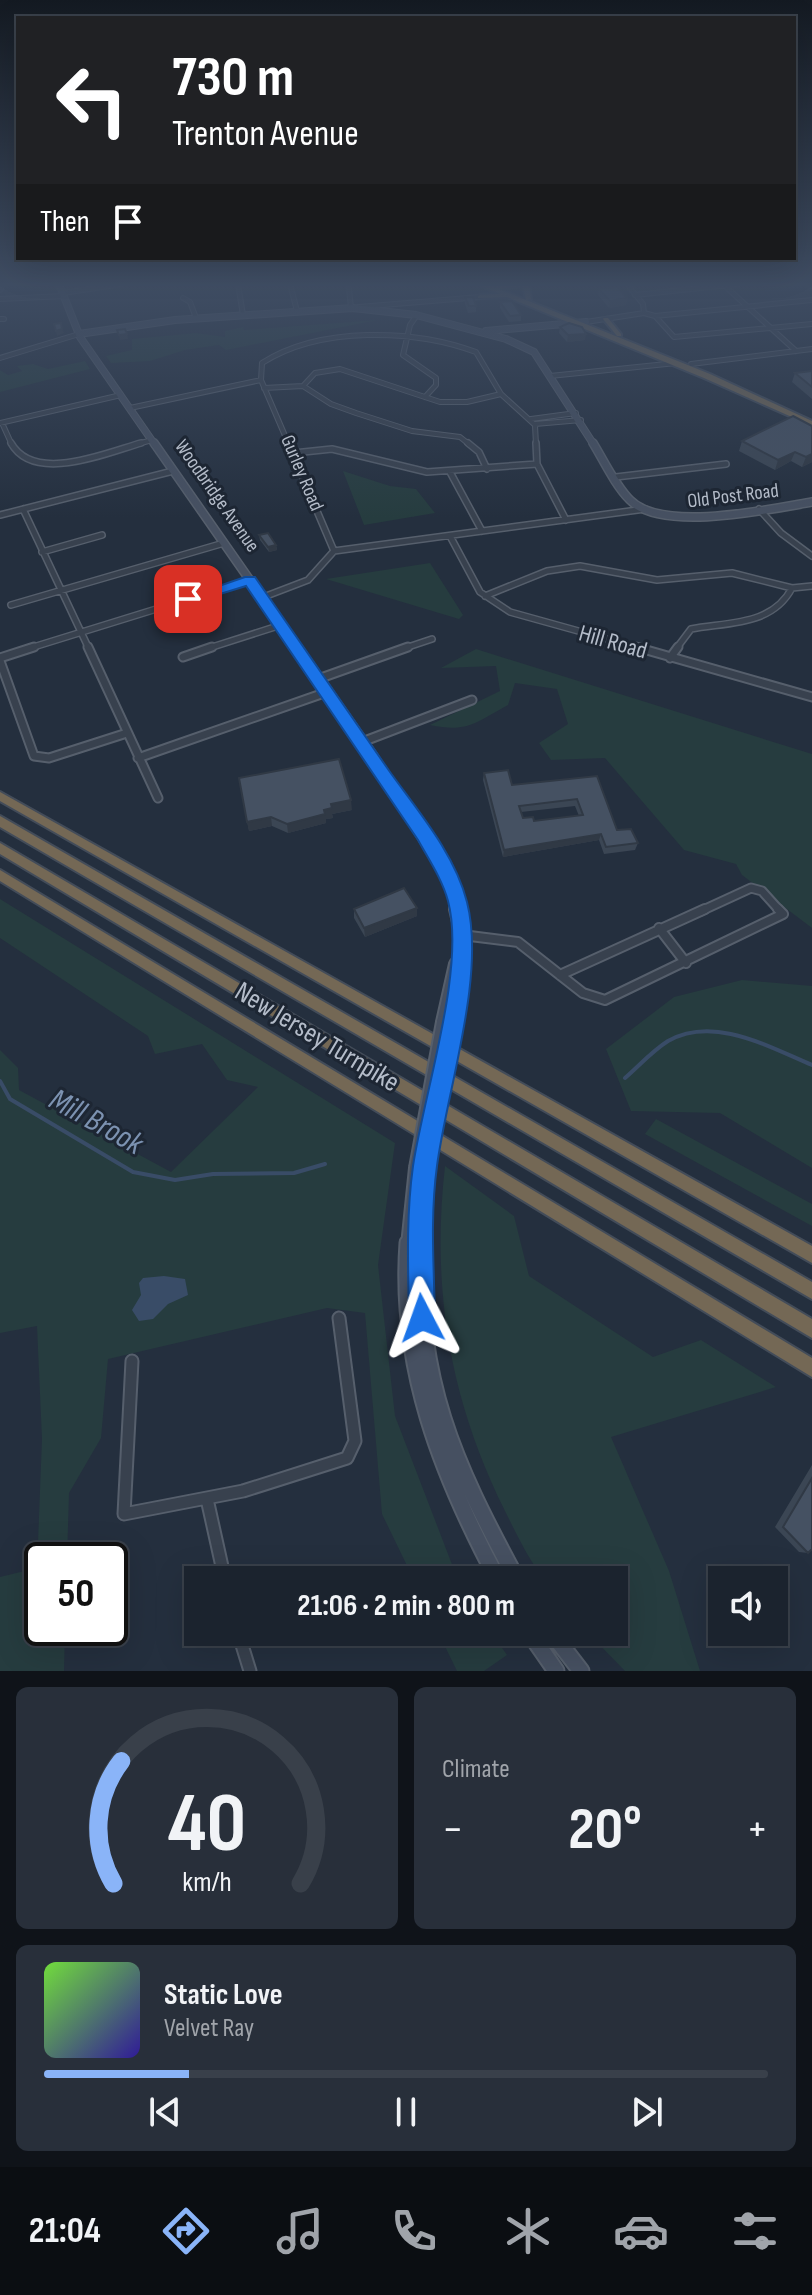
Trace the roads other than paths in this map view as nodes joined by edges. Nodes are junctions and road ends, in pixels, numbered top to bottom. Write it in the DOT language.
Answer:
graph roads {
  1 [pos="98,362"];
  2 [pos="264,362"];
  3 [pos="415,362"];
  4 [pos="482,362"];
  5 [pos="541,362"];
  6 [pos="686,362"];
  7 [pos="707,362"];
  8 [pos="676,363"];
  9 [pos="691,364"];
  10 [pos="550,376"];
  11 [pos="261,380"];
  12 [pos="303,386"];
  13 [pos="264,388"];
  14 [pos="501,394"];
  15 [pos="121,395"];
  16 [pos="425,397"];
  17 [pos="130,408"];
  18 [pos="578,417"];
  19 [pos="812,417"];
  20 [pos="533,422"];
  21 [pos="1,423"];
  22 [pos="812,424"];
  23 [pos="152,440"];
  24 [pos="294,453"];
  25 [pos="537,464"];
  26 [pos="726,464"];
  27 [pos="487,469"];
  28 [pos="173,471"];
  29 [pos="450,472"];
  30 [pos="616,477"];
  31 [pos="812,502"];
  32 [pos="23,509"];
  33 [pos="645,509"];
  34 [pos="759,509"];
  35 [pos="0,515"];
  36 [pos="566,520"];
  37 [pos="482,531"];
  38 [pos="102,535"];
  39 [pos="450,536"];
  40 [pos="224,543"];
  41 [pos="334,551"];
  42 [pos="42,552"];
  43 [pos="812,556"];
  44 [pos="250,580"];
  45 [pos="812,586"];
  46 [pos="792,588"];
  47 [pos="59,590"];
  48 [pos="485,596"];
  49 [pos="261,598"];
  50 [pos="11,605"];
  51 [pos="281,625"];
  52 [pos="81,632"];
  53 [pos="432,639"];
  54 [pos="183,657"];
  55 [pos="670,658"];
  56 [pos="0,659"];
  57 [pos="318,679"];
  58 [pos="327,692"];
  59 [pos="812,697"];
  60 [pos="472,700"];
  61 [pos="127,733"];
  62 [pos="362,742"];
  63 [pos="138,758"];
  64 [pos="0,796"];
  65 [pos="158,798"];
  66 [pos="0,821"];
  67 [pos="0,848"];
  68 [pos="0,875"];
  69 [pos="659,928"];
  70 [pos="462,935"];
  71 [pos="686,963"];
  72 [pos="560,975"];
  73 [pos="420,1167"];
  74 [pos="812,1255"];
  75 [pos="812,1291"];
  76 [pos="339,1318"];
  77 [pos="812,1329"];
  78 [pos="132,1361"];
  79 [pos="812,1368"];
  80 [pos="207,1499"];
  81 [pos="222,1566"];
  82 [pos="491,1566"];
  83 [pos="510,1566"];
  84 [pos="242,1646"];
  85 [pos="539,1646"];
  86 [pos="562,1646"];
  87 [pos="250,1671"];
  88 [pos="556,1671"];
  89 [pos="581,1671"];
  1 -- 15 [label="main road, Woodbridge Avenue"];
  2 -- 11 [label="street"];
  3 -- 16 [label="street"];
  4 -- 14 [label="street"];
  5 -- 10 [label="main road"];
  6 -- 9 [label="highway"];
  7 -- 9 [label="street"];
  8 -- 10 [label="street"];
  8 -- 22 [label="highway"];
  9 -- 19 [label="highway"];
  10 -- 18 [label="main road"];
  11 -- 13 [label="street, Gurley Road"];
  11 -- 17 [label="street"];
  12 -- 13 [label="street"];
  12 -- 16 [label="street"];
  12 -- 27 [label="street"];
  13 -- 24 [label="street, Gurley Road"];
  14 -- 16 [label="street"];
  14 -- 20 [label="street"];
  15 -- 17 [label="main road, Woodbridge Avenue"];
  15 -- 21 [label="street"];
  17 -- 23 [label="main road, Woodbridge Avenue"];
  18 -- 20 [label="street"];
  18 -- 30 [label="main road"];
  20 -- 25 [label="street"];
  21 -- 23 [label="street"];
  23 -- 28 [label="main road, Woodbridge Avenue"];
  24 -- 29 [label="street"];
  24 -- 41 [label="street, Gurley Road"];
  25 -- 27 [label="street"];
  25 -- 36 [label="street"];
  26 -- 30 [label="street"];
  27 -- 29 [label="street"];
  28 -- 32 [label="street"];
  28 -- 40 [label="main road, Woodbridge Avenue"];
  29 -- 37 [label="street"];
  30 -- 33 [label="main road"];
  31 -- 34 [label="main road, Old Post Road"];
  32 -- 35 [label="street"];
  32 -- 42 [label="street"];
  33 -- 34 [label="main road, Old Post Road"];
  33 -- 36 [label="street"];
  34 -- 43 [label="street"];
  36 -- 37 [label="street"];
  37 -- 39 [label="street"];
  38 -- 42 [label="street"];
  39 -- 41 [label="street"];
  39 -- 48 [label="street, Hill Road"];
  40 -- 44 [label="main road, Woodbridge Avenue"];
  40 -- 47 [label="street"];
  41 -- 49 [label="street"];
  42 -- 47 [label="street"];
  44 -- 49 [label="main road, Woodbridge Avenue"];
  44 -- 52 [label="street"];
  45 -- 46 [label="street"];
  46 -- 48 [label="street"];
  46 -- 55 [label="street"];
  47 -- 50 [label="street"];
  47 -- 52 [label="street"];
  48 -- 55 [label="street, Hill Road"];
  49 -- 51 [label="main road, Woodbridge Avenue"];
  51 -- 54 [label="street"];
  51 -- 57 [label="main road, Woodbridge Avenue"];
  52 -- 56 [label="street"];
  52 -- 61 [label="street"];
  53 -- 57 [label="street"];
  55 -- 59 [label="street, Hill Road"];
  56 -- 61 [label="street"];
  57 -- 58 [label="main road, Woodbridge Avenue"];
  58 -- 62 [label="main road, Woodbridge Avenue"];
  58 -- 63 [label="street"];
  60 -- 62 [label="street"];
  61 -- 63 [label="street"];
  62 -- 70 [label="main road, Woodbridge Avenue"];
  63 -- 65 [label="street"];
  64 -- 74 [label="highway, New Jersey Turnpike"];
  66 -- 75 [label="highway, New Jersey Turnpike"];
  67 -- 77 [label="highway, New Jersey Turnpike"];
  68 -- 79 [label="highway, New Jersey Turnpike"];
  69 -- 71 [label="street"];
  69 -- 71 [label="street"];
  69 -- 72 [label="street"];
  70 -- 72 [label="street"];
  70 -- 73 [label="main road, Woodbridge Avenue, bridge"];
  71 -- 72 [label="street"];
  73 -- 82 [label="main road, Woodbridge Avenue"];
  73 -- 83 [label="main road, Woodbridge Avenue"];
  76 -- 80 [label="street"];
  78 -- 80 [label="street"];
  80 -- 81 [label="street"];
  84 -- 87 [label="street"];
  85 -- 88 [label="main road"];
  86 -- 89 [label="main road"];
}
